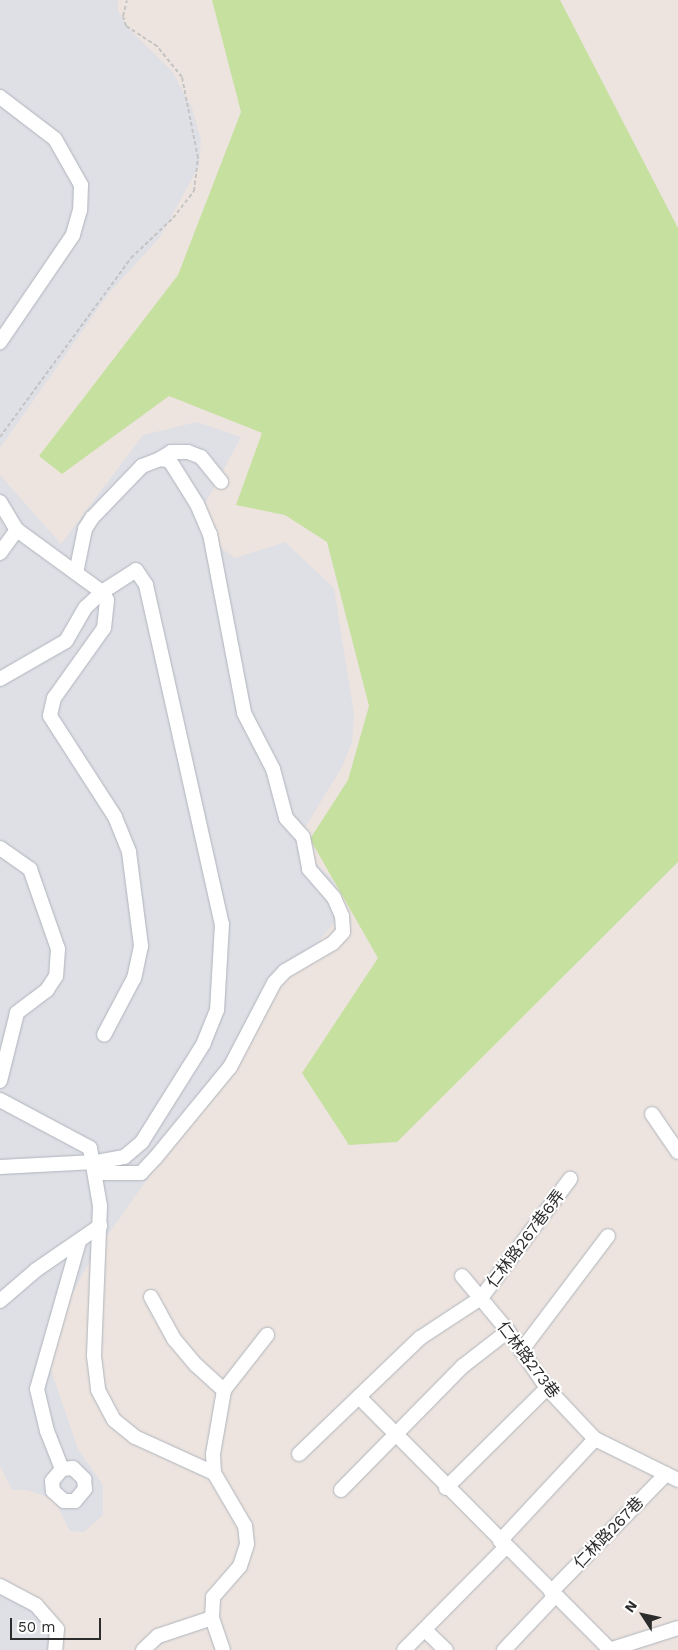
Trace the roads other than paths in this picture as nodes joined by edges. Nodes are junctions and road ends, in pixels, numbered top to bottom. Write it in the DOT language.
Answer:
graph roads {
  1 [pos="0,97"];
  2 [pos="0,342"];
  3 [pos="160,459"];
  4 [pos="221,482"];
  5 [pos="0,502"];
  6 [pos="17,530"];
  7 [pos="0,553"];
  8 [pos="76,573"];
  9 [pos="102,592"];
  10 [pos="0,679"];
  11 [pos="0,848"];
  12 [pos="104,1035"];
  13 [pos="0,1081"];
  14 [pos="0,1100"];
  15 [pos="652,1114"];
  16 [pos="678,1152"];
  17 [pos="0,1167"];
  18 [pos="95,1167"];
  19 [pos="570,1179"];
  20 [pos="100,1226"];
  21 [pos="608,1236"];
  22 [pos="80,1242"];
  23 [pos="462,1276"];
  24 [pos="151,1297"];
  25 [pos="481,1298"];
  26 [pos="0,1301"];
  27 [pos="508,1332"];
  28 [pos="267,1335"];
  29 [pos="521,1351"];
  30 [pos="547,1388"];
  31 [pos="224,1390"];
  32 [pos="360,1398"];
  33 [pos="396,1434"];
  34 [pos="595,1439"];
  35 [pos="300,1454"];
  36 [pos="62,1469"];
  37 [pos="214,1473"];
  38 [pos="672,1477"];
  39 [pos="446,1488"];
  40 [pos="341,1490"];
  41 [pos="503,1544"];
  42 [pos="0,1586"];
  43 [pos="553,1594"];
  44 [pos="212,1618"];
  45 [pos="678,1628"];
  46 [pos="424,1630"];
  47 [pos="55,1650"];
  48 [pos="143,1650"];
  49 [pos="223,1650"];
  50 [pos="404,1650"];
  51 [pos="446,1650"];
  52 [pos="504,1650"];
  53 [pos="610,1650"];
  1 -- 2 [label="street"];
  3 -- 4 [label="street"];
  3 -- 8 [label="street"];
  3 -- 18 [label="street"];
  5 -- 6 [label="street"];
  6 -- 7 [label="street"];
  6 -- 8 [label="street"];
  8 -- 9 [label="street"];
  9 -- 10 [label="street"];
  9 -- 12 [label="street"];
  9 -- 18 [label="street"];
  11 -- 13 [label="street"];
  14 -- 18 [label="street"];
  15 -- 16 [label="street"];
  17 -- 18 [label="street"];
  18 -- 20 [label="street"];
  19 -- 25 [label="street, 仁林路267巷6弄"];
  20 -- 22 [label="street"];
  20 -- 37 [label="street"];
  21 -- 29 [label="street"];
  22 -- 26 [label="street"];
  22 -- 36 [label="street"];
  23 -- 25 [label="street, 仁林路273巷"];
  24 -- 31 [label="street"];
  25 -- 27 [label="street, 仁林路273巷"];
  25 -- 32 [label="street, 仁林路267巷6弄"];
  27 -- 29 [label="street, 仁林路273巷"];
  27 -- 33 [label="street"];
  28 -- 31 [label="street"];
  29 -- 30 [label="street, 仁林路273巷"];
  30 -- 34 [label="street, 仁林路273巷"];
  30 -- 39 [label="street"];
  31 -- 37 [label="street"];
  32 -- 33 [label="street"];
  32 -- 35 [label="street, 仁林路267巷6弄"];
  33 -- 39 [label="street"];
  33 -- 40 [label="street"];
  34 -- 38 [label="street, 仁林路273巷"];
  34 -- 41 [label="street"];
  37 -- 44 [label="street"];
  38 -- 43 [label="street, 仁林路267巷"];
  39 -- 41 [label="street"];
  41 -- 43 [label="street"];
  41 -- 46 [label="street"];
  42 -- 47 [label="street"];
  43 -- 52 [label="street, 仁林路267巷"];
  43 -- 53 [label="street"];
  44 -- 48 [label="street"];
  44 -- 49 [label="street"];
  45 -- 53 [label="street"];
  46 -- 50 [label="street"];
  46 -- 51 [label="street"];
}
